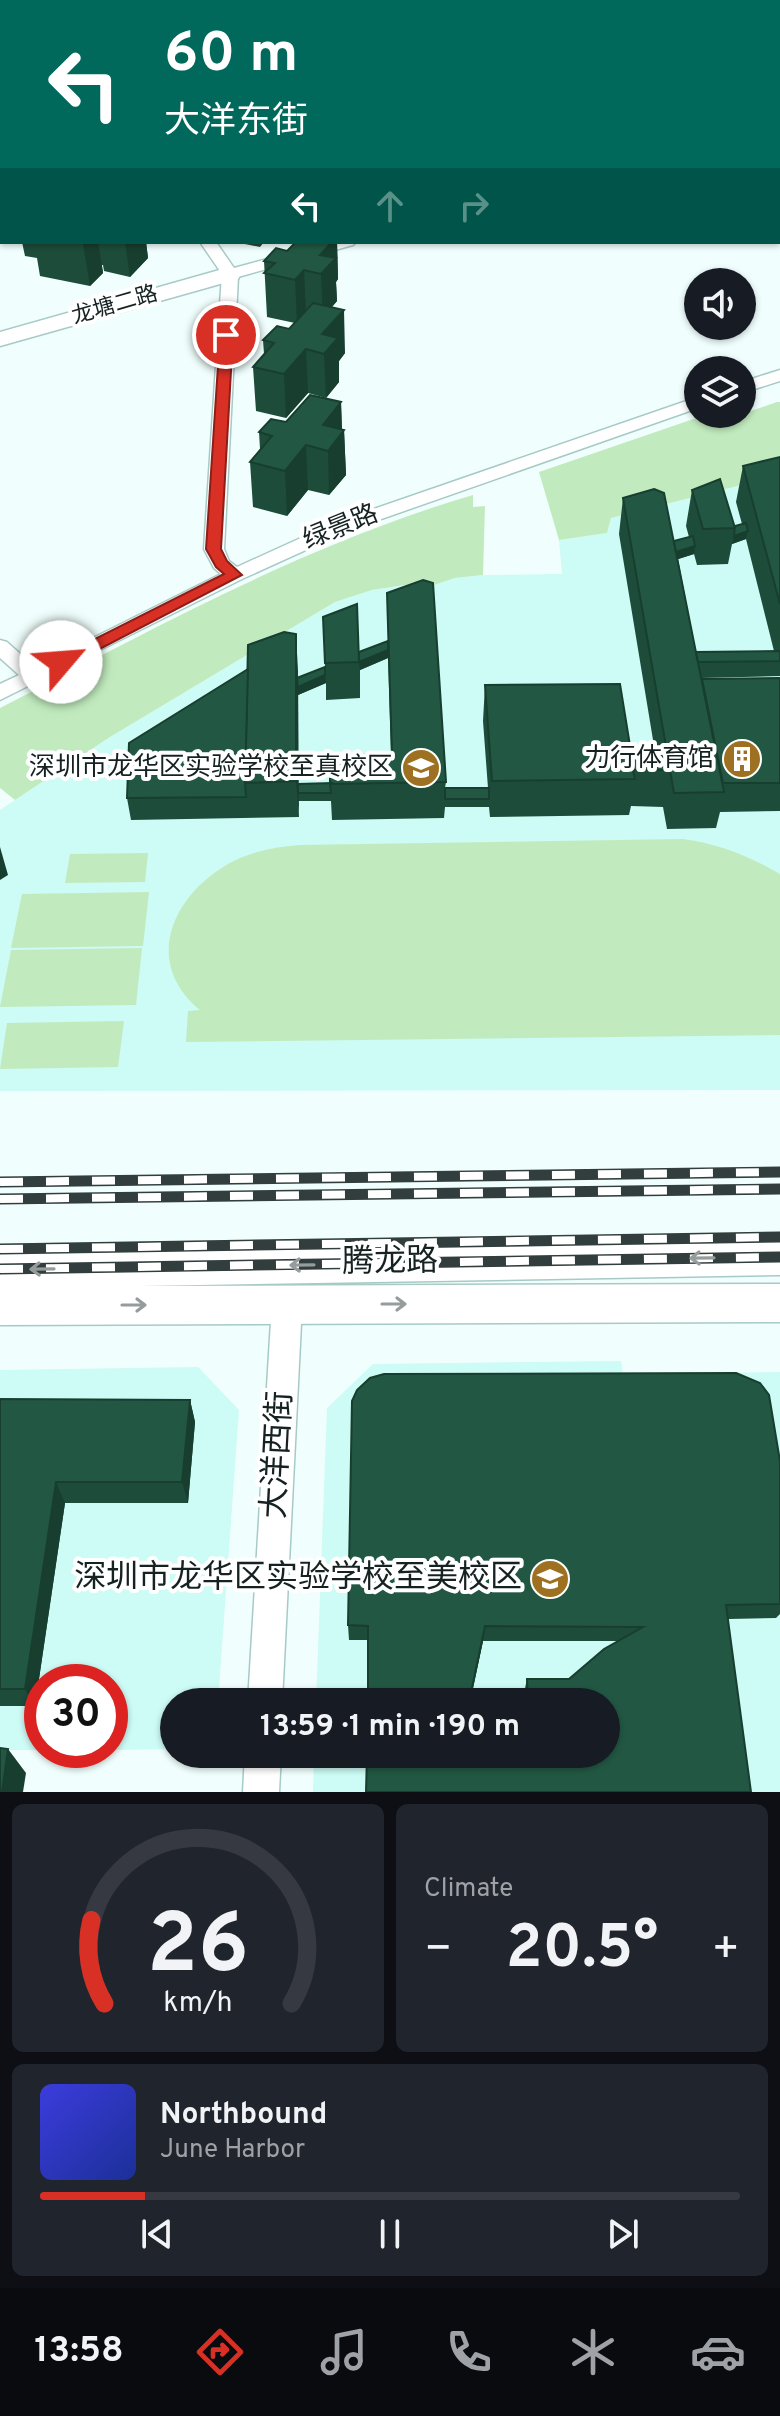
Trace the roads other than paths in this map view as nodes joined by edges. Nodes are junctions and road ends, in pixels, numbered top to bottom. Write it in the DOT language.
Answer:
graph roads {
  1 [pos="209,244"];
  2 [pos="341,244"];
  3 [pos="230,274"];
  4 [pos="0,339"];
  5 [pos="780,375"];
  6 [pos="756,383"];
  7 [pos="684,407"];
  8 [pos="235,575"];
  9 [pos="0,647"];
  10 [pos="33,676"];
  11 [pos="0,693"];
  12 [pos="780,1257"];
  13 [pos="0,1270"];
  14 [pos="780,1303"];
  15 [pos="287,1304"];
  16 [pos="0,1306"];
  17 [pos="266,1688"];
  18 [pos="262,1768"];
  19 [pos="261,1792"];
  1 -- 3 [label="street"];
  2 -- 3 [label="street"];
  3 -- 4 [label="main road, 龙塘二路"];
  3 -- 8 [label="street"];
  5 -- 6 [label="street"];
  7 -- 8 [label="street, 绿景路"];
  8 -- 10 [label="street, 绿景路"];
  9 -- 10 [label="street"];
  10 -- 11 [label="street, 绿景路"];
  12 -- 13 [label="main road, 腾龙路, one-way"];
  15 -- 14 [label="main road, 腾龙路, one-way"];
  16 -- 15 [label="main road, 腾龙路, one-way"];
  15 -- 17 [label="street, 大洋西街"];
  18 -- 19 [label="street"];
}
